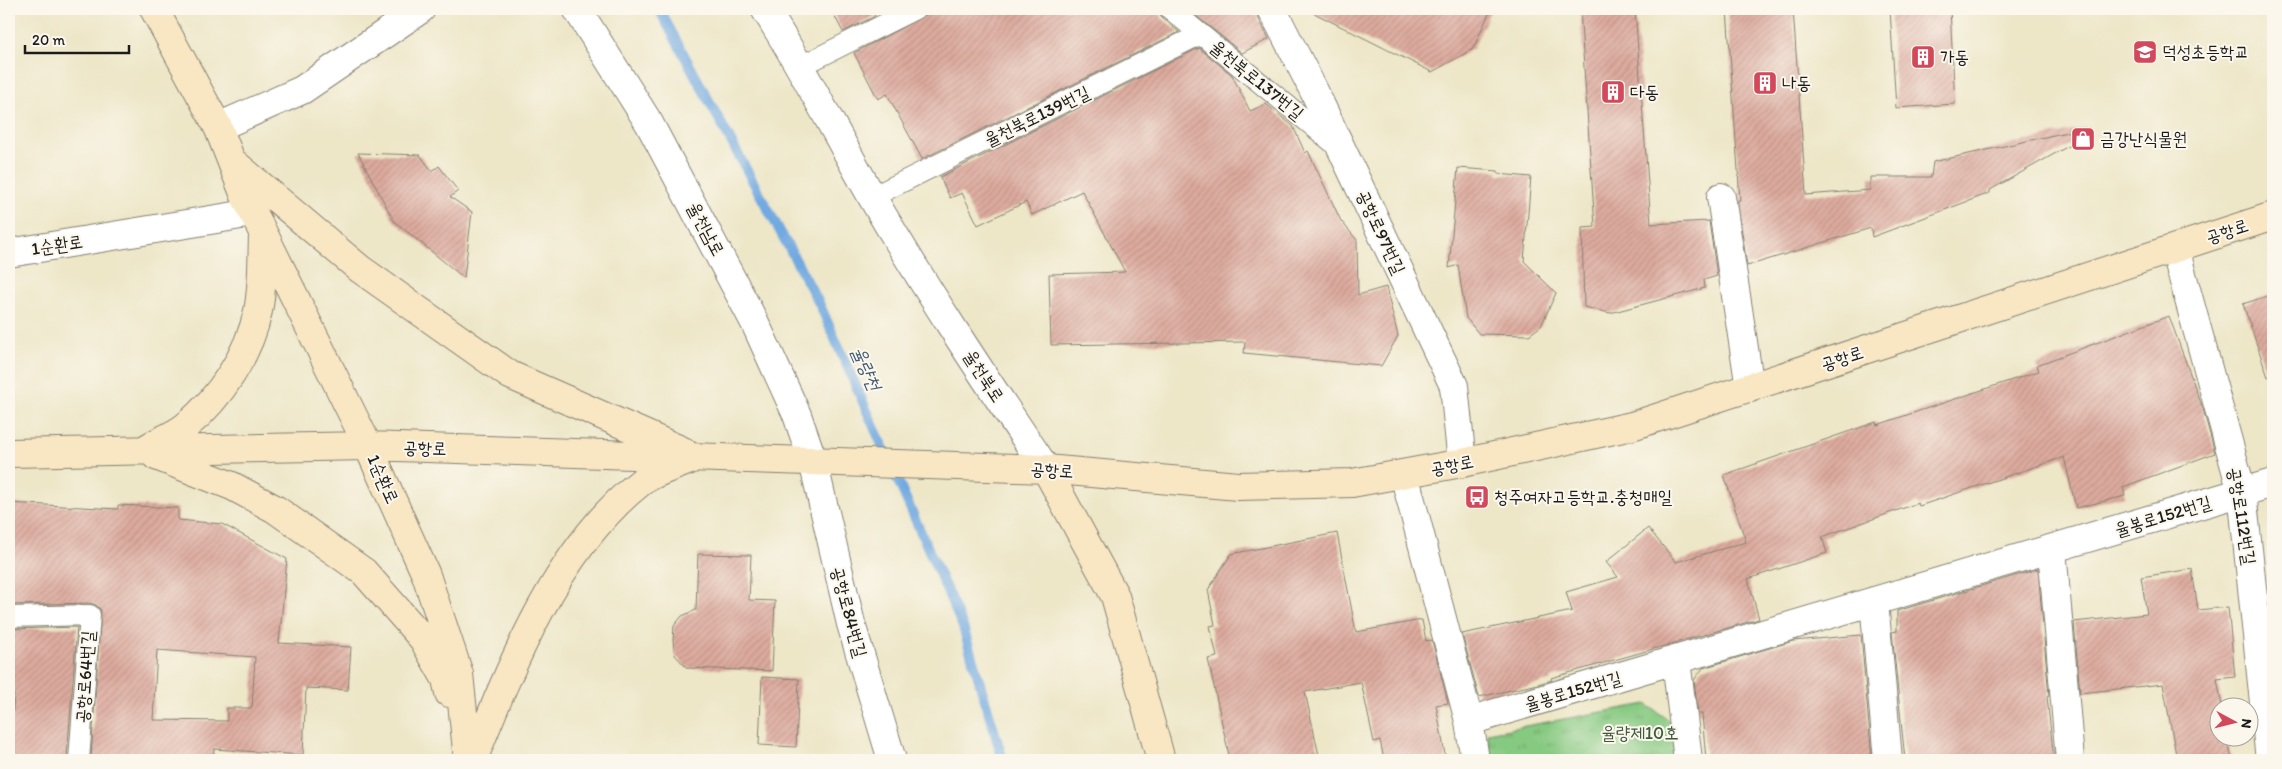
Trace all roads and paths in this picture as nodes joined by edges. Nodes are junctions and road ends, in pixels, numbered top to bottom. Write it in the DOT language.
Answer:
graph roads {
  1 [pos="154,9"];
  2 [pos="421,9"];
  3 [pos="577,9"];
  4 [pos="765,9"];
  5 [pos="915,9"];
  6 [pos="1170,9"];
  7 [pos="1272,9"];
  8 [pos="1201,34"];
  9 [pos="801,66"];
  10 [pos="218,127"];
  11 [pos="1343,151"];
  12 [pos="231,161"];
  13 [pos="872,197"];
  14 [pos="1721,197"];
  15 [pos="2273,216"];
  16 [pos="258,222"];
  17 [pos="2175,248"];
  18 [pos="9,253"];
  19 [pos="1750,388"];
  20 [pos="368,446"];
  21 [pos="143,450"];
  22 [pos="9,453"];
  23 [pos="696,457"];
  24 [pos="813,461"];
  25 [pos="1462,464"];
  26 [pos="1046,469"];
  27 [pos="1404,474"];
  28 [pos="2273,483"];
  29 [pos="2242,492"];
  30 [pos="2052,548"];
  31 [pos="1874,601"];
  32 [pos="9,616"];
  33 [pos="1676,660"];
  34 [pos="1469,721"];
  35 [pos="79,760"];
  36 [pos="467,760"];
  37 [pos="472,760"];
  38 [pos="892,760"];
  39 [pos="1161,760"];
  40 [pos="1475,760"];
  41 [pos="1688,760"];
  42 [pos="1888,760"];
  43 [pos="2070,760"];
  44 [pos="2270,760"];
  1 -- 10 [label="main road, 1순환로"];
  2 -- 10 [label="street"];
  3 -- 24 [label="street, 율천남로"];
  4 -- 9 [label="street, 율천북로"];
  5 -- 9 [label="lane"];
  6 -- 8 [label="lane, 율천북로137번길"];
  7 -- 11 [label="street, 공항로97번길"];
  8 -- 11 [label="lane, 율천북로137번길"];
  8 -- 13 [label="lane, 율천북로139번길"];
  9 -- 13 [label="street, 율천북로"];
  10 -- 12 [label="main road, 1순환로"];
  11 -- 25 [label="street, 공항로97번길"];
  12 -- 16 [label="main road, 1순환로"];
  12 -- 23 [label="main road"];
  13 -- 26 [label="street, 율천북로"];
  14 -- 19 [label="street"];
  15 -- 17 [label="main road, 공항로"];
  16 -- 18 [label="street, 1순환로"];
  16 -- 20 [label="main road, 1순환로"];
  16 -- 21 [label="main road"];
  17 -- 19 [label="main road, 공항로"];
  17 -- 29 [label="street, 공항로112번길"];
  19 -- 25 [label="main road, 공항로"];
  20 -- 21 [label="main road, 공항로"];
  20 -- 23 [label="main road, 공항로"];
  20 -- 36 [label="main road, 1순환로"];
  21 -- 22 [label="main road, 공항로"];
  21 -- 36 [label="main road"];
  23 -- 24 [label="main road, 공항로"];
  23 -- 37 [label="main road"];
  24 -- 26 [label="main road, 공항로"];
  24 -- 38 [label="street, 공항로84번길"];
  25 -- 27 [label="main road, 공항로"];
  26 -- 27 [label="main road, 공항로"];
  26 -- 39 [label="main road, 율천북로"];
  27 -- 34 [label="street, 공항로"];
  28 -- 29 [label="street, 율봉로152번길"];
  29 -- 30 [label="street, 율봉로152번길"];
  29 -- 44 [label="street, 공항로112번길"];
  30 -- 31 [label="street, 율봉로152번길"];
  30 -- 43 [label="street"];
  31 -- 33 [label="street, 율봉로152번길"];
  31 -- 42 [label="street"];
  32 -- 35 [label="lane, 공항로64번길"];
  33 -- 34 [label="street, 율봉로152번길"];
  33 -- 41 [label="street"];
  34 -- 40 [label="street, 공항로"];
}
